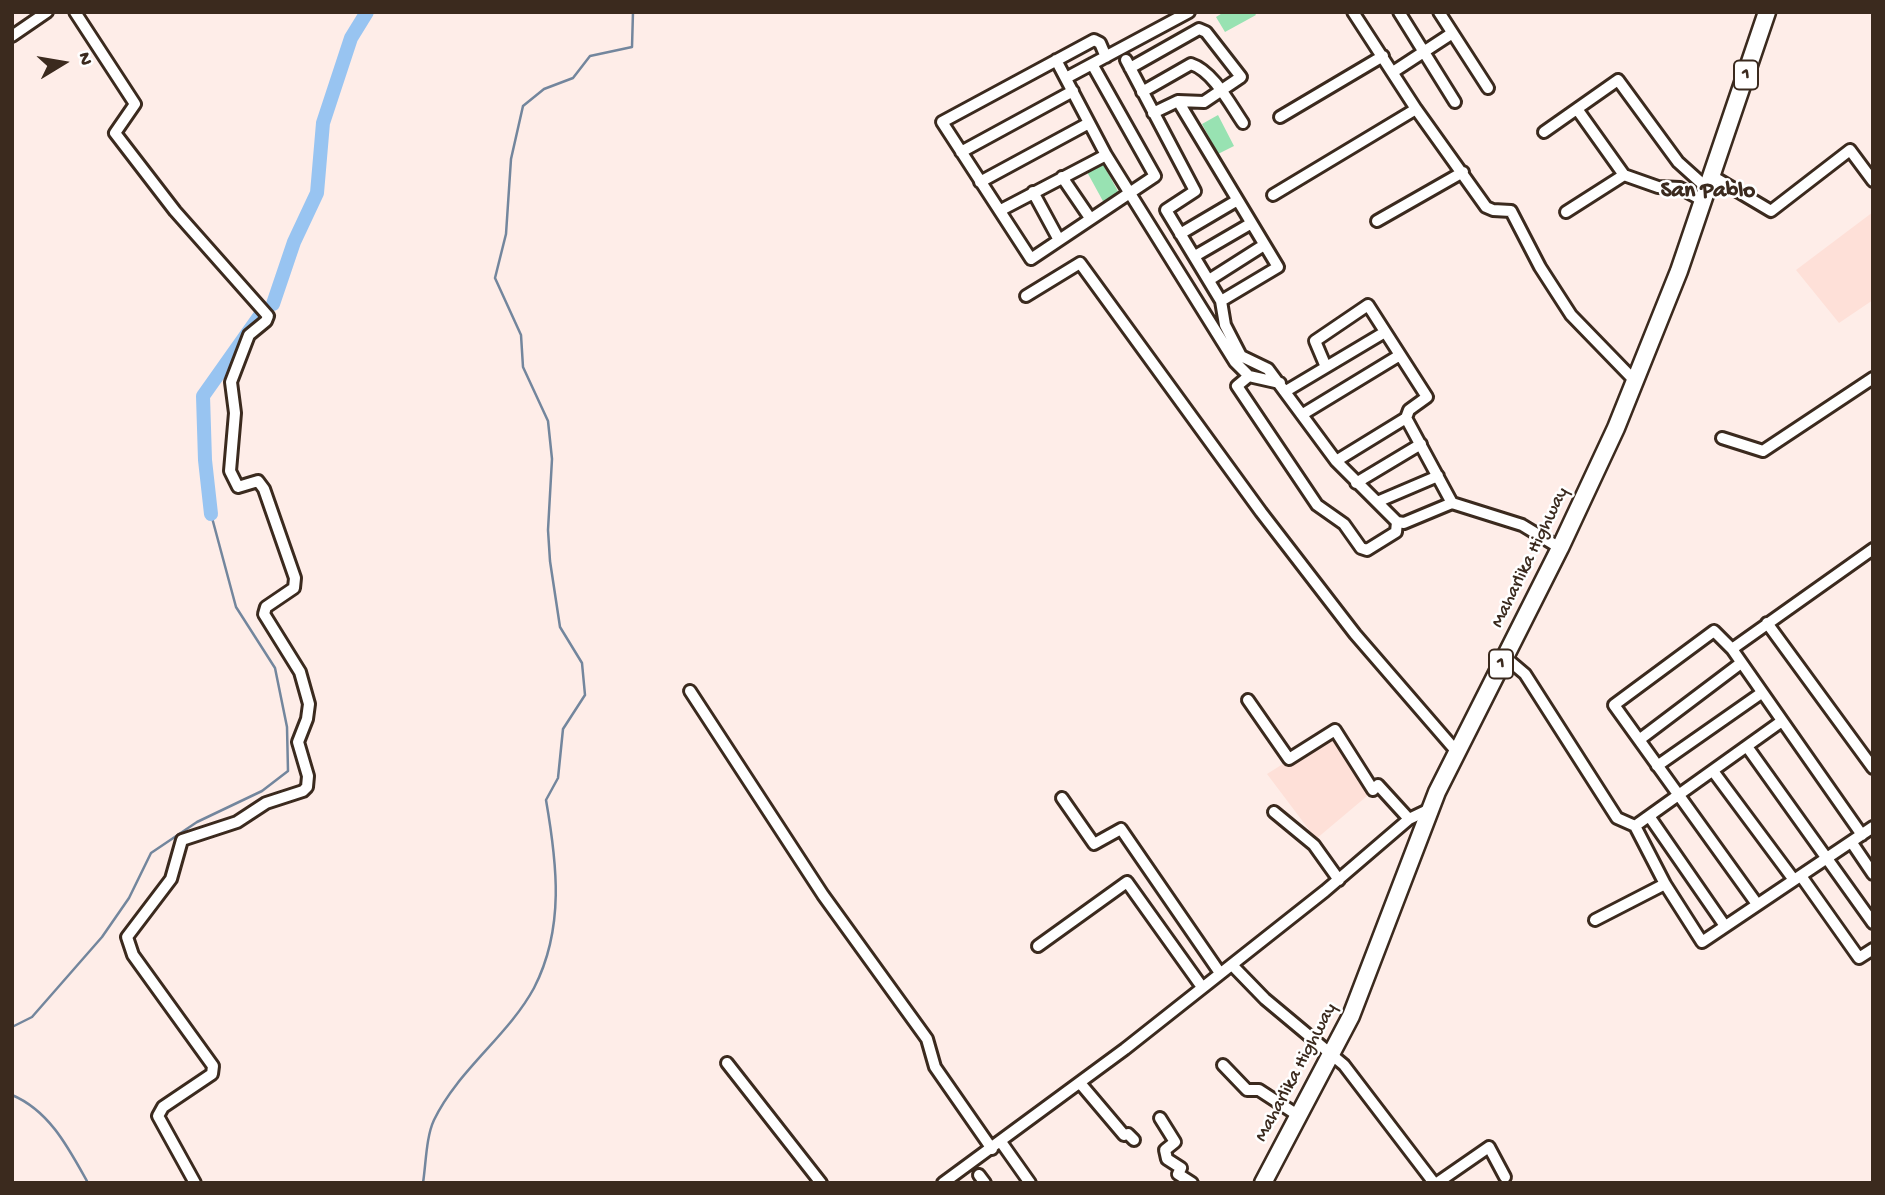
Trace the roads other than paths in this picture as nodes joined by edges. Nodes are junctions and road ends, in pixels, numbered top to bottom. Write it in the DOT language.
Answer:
graph roads {
  1 [pos="47,12"];
  2 [pos="75,12"];
  3 [pos="1189,12"];
  4 [pos="1353,12"];
  5 [pos="1399,12"];
  6 [pos="1438,12"];
  7 [pos="1767,12"];
  8 [pos="1451,34"];
  9 [pos="12,36"];
  10 [pos="1424,52"];
  11 [pos="1382,56"];
  12 [pos="1106,57"];
  13 [pos="1056,60"];
  14 [pos="1092,64"];
  15 [pos="1393,72"];
  16 [pos="1066,78"];
  17 [pos="1488,88"];
  18 [pos="1220,90"];
  19 [pos="1073,91"];
  20 [pos="1142,92"];
  21 [pos="1178,101"];
  22 [pos="1455,102"];
  23 [pos="1416,109"];
  24 [pos="1577,110"];
  25 [pos="1153,113"];
  26 [pos="1280,117"];
  27 [pos="1089,122"];
  28 [pos="1243,123"];
  29 [pos="1544,132"];
  30 [pos="961,152"];
  31 [pos="1106,155"];
  32 [pos="1463,172"];
  33 [pos="1624,175"];
  34 [pos="1062,177"];
  35 [pos="1873,181"];
  36 [pos="980,182"];
  37 [pos="1708,189"];
  38 [pos="1033,192"];
  39 [pos="1128,192"];
  40 [pos="1273,195"];
  41 [pos="1236,201"];
  42 [pos="1001,210"];
  43 [pos="1566,212"];
  44 [pos="1090,218"];
  45 [pos="1377,221"];
  46 [pos="1250,224"];
  47 [pos="1180,234"];
  48 [pos="1059,240"];
  49 [pos="1264,245"];
  50 [pos="1195,256"];
  51 [pos="1209,280"];
  52 [pos="1026,296"];
  53 [pos="1221,301"];
  54 [pos="1385,332"];
  55 [pos="1400,355"];
  56 [pos="1326,367"];
  57 [pos="1249,376"];
  58 [pos="1873,378"];
  59 [pos="1635,381"];
  60 [pos="1283,387"];
  61 [pos="1303,414"];
  62 [pos="1406,418"];
  63 [pos="1722,438"];
  64 [pos="1421,444"];
  65 [pos="1336,461"];
  66 [pos="1438,476"];
  67 [pos="1356,483"];
  68 [pos="1377,502"];
  69 [pos="1452,503"];
  70 [pos="1397,522"];
  71 [pos="1560,548"];
  72 [pos="1873,549"];
  73 [pos="1767,623"];
  74 [pos="1732,649"];
  75 [pos="1505,657"];
  76 [pos="1741,663"];
  77 [pos="690,691"];
  78 [pos="1760,694"];
  79 [pos="1248,700"];
  80 [pos="1782,722"];
  81 [pos="1639,740"];
  82 [pos="1748,748"];
  83 [pos="1457,752"];
  84 [pos="1657,766"];
  85 [pos="1873,768"];
  86 [pos="1713,771"];
  87 [pos="1678,796"];
  88 [pos="1062,799"];
  89 [pos="1430,809"];
  90 [pos="1275,812"];
  91 [pos="1649,816"];
  92 [pos="1409,818"];
  93 [pos="1635,826"];
  94 [pos="1873,827"];
  95 [pos="1861,835"];
  96 [pos="1852,842"];
  97 [pos="1826,858"];
  98 [pos="1873,874"];
  99 [pos="1797,878"];
  100 [pos="1339,880"];
  101 [pos="1665,884"];
  102 [pos="1757,904"];
  103 [pos="1595,920"];
  104 [pos="1873,923"];
  105 [pos="1725,926"];
  106 [pos="1038,946"];
  107 [pos="1873,949"];
  108 [pos="1232,965"];
  109 [pos="1220,973"];
  110 [pos="1202,987"];
  111 [pos="1331,1056"];
  112 [pos="727,1063"];
  113 [pos="1223,1065"];
  114 [pos="1080,1083"];
  115 [pos="1299,1116"];
  116 [pos="1160,1118"];
  117 [pos="1134,1140"];
  118 [pos="997,1146"];
  119 [pos="1505,1177"];
  120 [pos="195,1183"];
  121 [pos="821,1183"];
  122 [pos="943,1183"];
  123 [pos="1030,1183"];
  124 [pos="1192,1183"];
  125 [pos="1263,1183"];
  126 [pos="1436,1183"];
  1 -- 9 [label="street"];
  2 -- 120 [label="street"];
  3 -- 12 [label="street"];
  4 -- 11 [label="street"];
  5 -- 10 [label="street"];
  6 -- 8 [label="street"];
  7 -- 37 [label="highway, Maharlika Highway / 1"];
  8 -- 10 [label="street"];
  8 -- 17 [label="street"];
  10 -- 15 [label="street"];
  10 -- 22 [label="street"];
  11 -- 15 [label="street"];
  11 -- 26 [label="street"];
  12 -- 13 [label="street"];
  12 -- 14 [label="street"];
  13 -- 16 [label="street"];
  13 -- 30 [label="street"];
  14 -- 16 [label="street"];
  14 -- 39 [label="street"];
  15 -- 23 [label="street"];
  16 -- 19 [label="street"];
  18 -- 20 [label="street"];
  18 -- 20 [label="street"];
  18 -- 21 [label="street"];
  18 -- 28 [label="street"];
  19 -- 27 [label="street"];
  19 -- 30 [label="street"];
  20 -- 25 [label="street"];
  21 -- 25 [label="street"];
  21 -- 41 [label="street"];
  23 -- 32 [label="street"];
  23 -- 40 [label="street"];
  24 -- 29 [label="street"];
  24 -- 33 [label="street"];
  24 -- 37 [label="street"];
  25 -- 47 [label="street"];
  27 -- 31 [label="street"];
  27 -- 36 [label="street"];
  30 -- 36 [label="street"];
  31 -- 34 [label="street"];
  31 -- 39 [label="street"];
  32 -- 45 [label="street"];
  32 -- 59 [label="street"];
  33 -- 37 [label="street"];
  33 -- 43 [label="street"];
  34 -- 38 [label="street"];
  34 -- 44 [label="street"];
  35 -- 37 [label="street"];
  36 -- 42 [label="street"];
  37 -- 59 [label="highway, Maharlika Highway / 1"];
  38 -- 42 [label="street"];
  38 -- 48 [label="street"];
  39 -- 44 [label="street"];
  39 -- 57 [label="street"];
  41 -- 46 [label="street"];
  41 -- 47 [label="street"];
  42 -- 48 [label="street"];
  44 -- 48 [label="street"];
  46 -- 49 [label="street"];
  46 -- 50 [label="street"];
  47 -- 50 [label="street"];
  49 -- 51 [label="street"];
  49 -- 53 [label="street"];
  50 -- 51 [label="street"];
  51 -- 53 [label="street"];
  52 -- 83 [label="street"];
  53 -- 60 [label="street"];
  54 -- 55 [label="street"];
  54 -- 56 [label="street"];
  54 -- 56 [label="street"];
  55 -- 61 [label="street"];
  55 -- 62 [label="street"];
  56 -- 60 [label="street"];
  57 -- 60 [label="street"];
  57 -- 70 [label="street"];
  58 -- 63 [label="street"];
  59 -- 71 [label="highway, Maharlika Highway / 1"];
  60 -- 61 [label="street"];
  61 -- 65 [label="street"];
  62 -- 64 [label="street"];
  62 -- 65 [label="street"];
  64 -- 66 [label="street"];
  64 -- 67 [label="street"];
  65 -- 67 [label="street"];
  66 -- 68 [label="street"];
  66 -- 69 [label="street"];
  67 -- 68 [label="street"];
  68 -- 70 [label="street"];
  69 -- 70 [label="street"];
  69 -- 71 [label="street"];
  71 -- 75 [label="highway, Maharlika Highway / 1"];
  72 -- 73 [label="street"];
  73 -- 74 [label="street"];
  73 -- 85 [label="street"];
  74 -- 76 [label="street"];
  74 -- 81 [label="street"];
  75 -- 83 [label="highway, Maharlika Highway / 1"];
  75 -- 93 [label="street"];
  76 -- 78 [label="street"];
  76 -- 81 [label="street"];
  77 -- 118 [label="street"];
  78 -- 80 [label="street"];
  78 -- 84 [label="street"];
  79 -- 92 [label="street"];
  80 -- 82 [label="street"];
  80 -- 95 [label="street"];
  81 -- 84 [label="street"];
  82 -- 86 [label="street"];
  82 -- 97 [label="street"];
  83 -- 89 [label="highway, Maharlika Highway / 1"];
  84 -- 87 [label="street"];
  86 -- 87 [label="street"];
  86 -- 99 [label="street"];
  87 -- 91 [label="street"];
  87 -- 102 [label="street"];
  88 -- 109 [label="street"];
  89 -- 92 [label="street"];
  89 -- 111 [label="highway, Maharlika Highway / 1"];
  90 -- 100 [label="street"];
  91 -- 93 [label="street"];
  91 -- 105 [label="street"];
  92 -- 100 [label="street"];
  93 -- 101 [label="street"];
  94 -- 95 [label="street"];
  95 -- 96 [label="street"];
  96 -- 97 [label="street"];
  96 -- 98 [label="street"];
  97 -- 99 [label="street"];
  97 -- 104 [label="street"];
  99 -- 102 [label="street"];
  99 -- 107 [label="street"];
  100 -- 108 [label="street"];
  101 -- 103 [label="street"];
  101 -- 105 [label="street"];
  102 -- 105 [label="street"];
  106 -- 110 [label="street"];
  108 -- 109 [label="street"];
  108 -- 111 [label="street"];
  109 -- 110 [label="street"];
  110 -- 114 [label="street"];
  111 -- 115 [label="highway, Maharlika Highway / 1"];
  111 -- 126 [label="street"];
  112 -- 121 [label="street"];
  113 -- 115 [label="street"];
  114 -- 117 [label="street"];
  114 -- 118 [label="street"];
  115 -- 125 [label="highway, Maharlika Highway / 1"];
  116 -- 124 [label="street"];
  118 -- 122 [label="street"];
  118 -- 123 [label="street"];
  119 -- 126 [label="street"];
}
